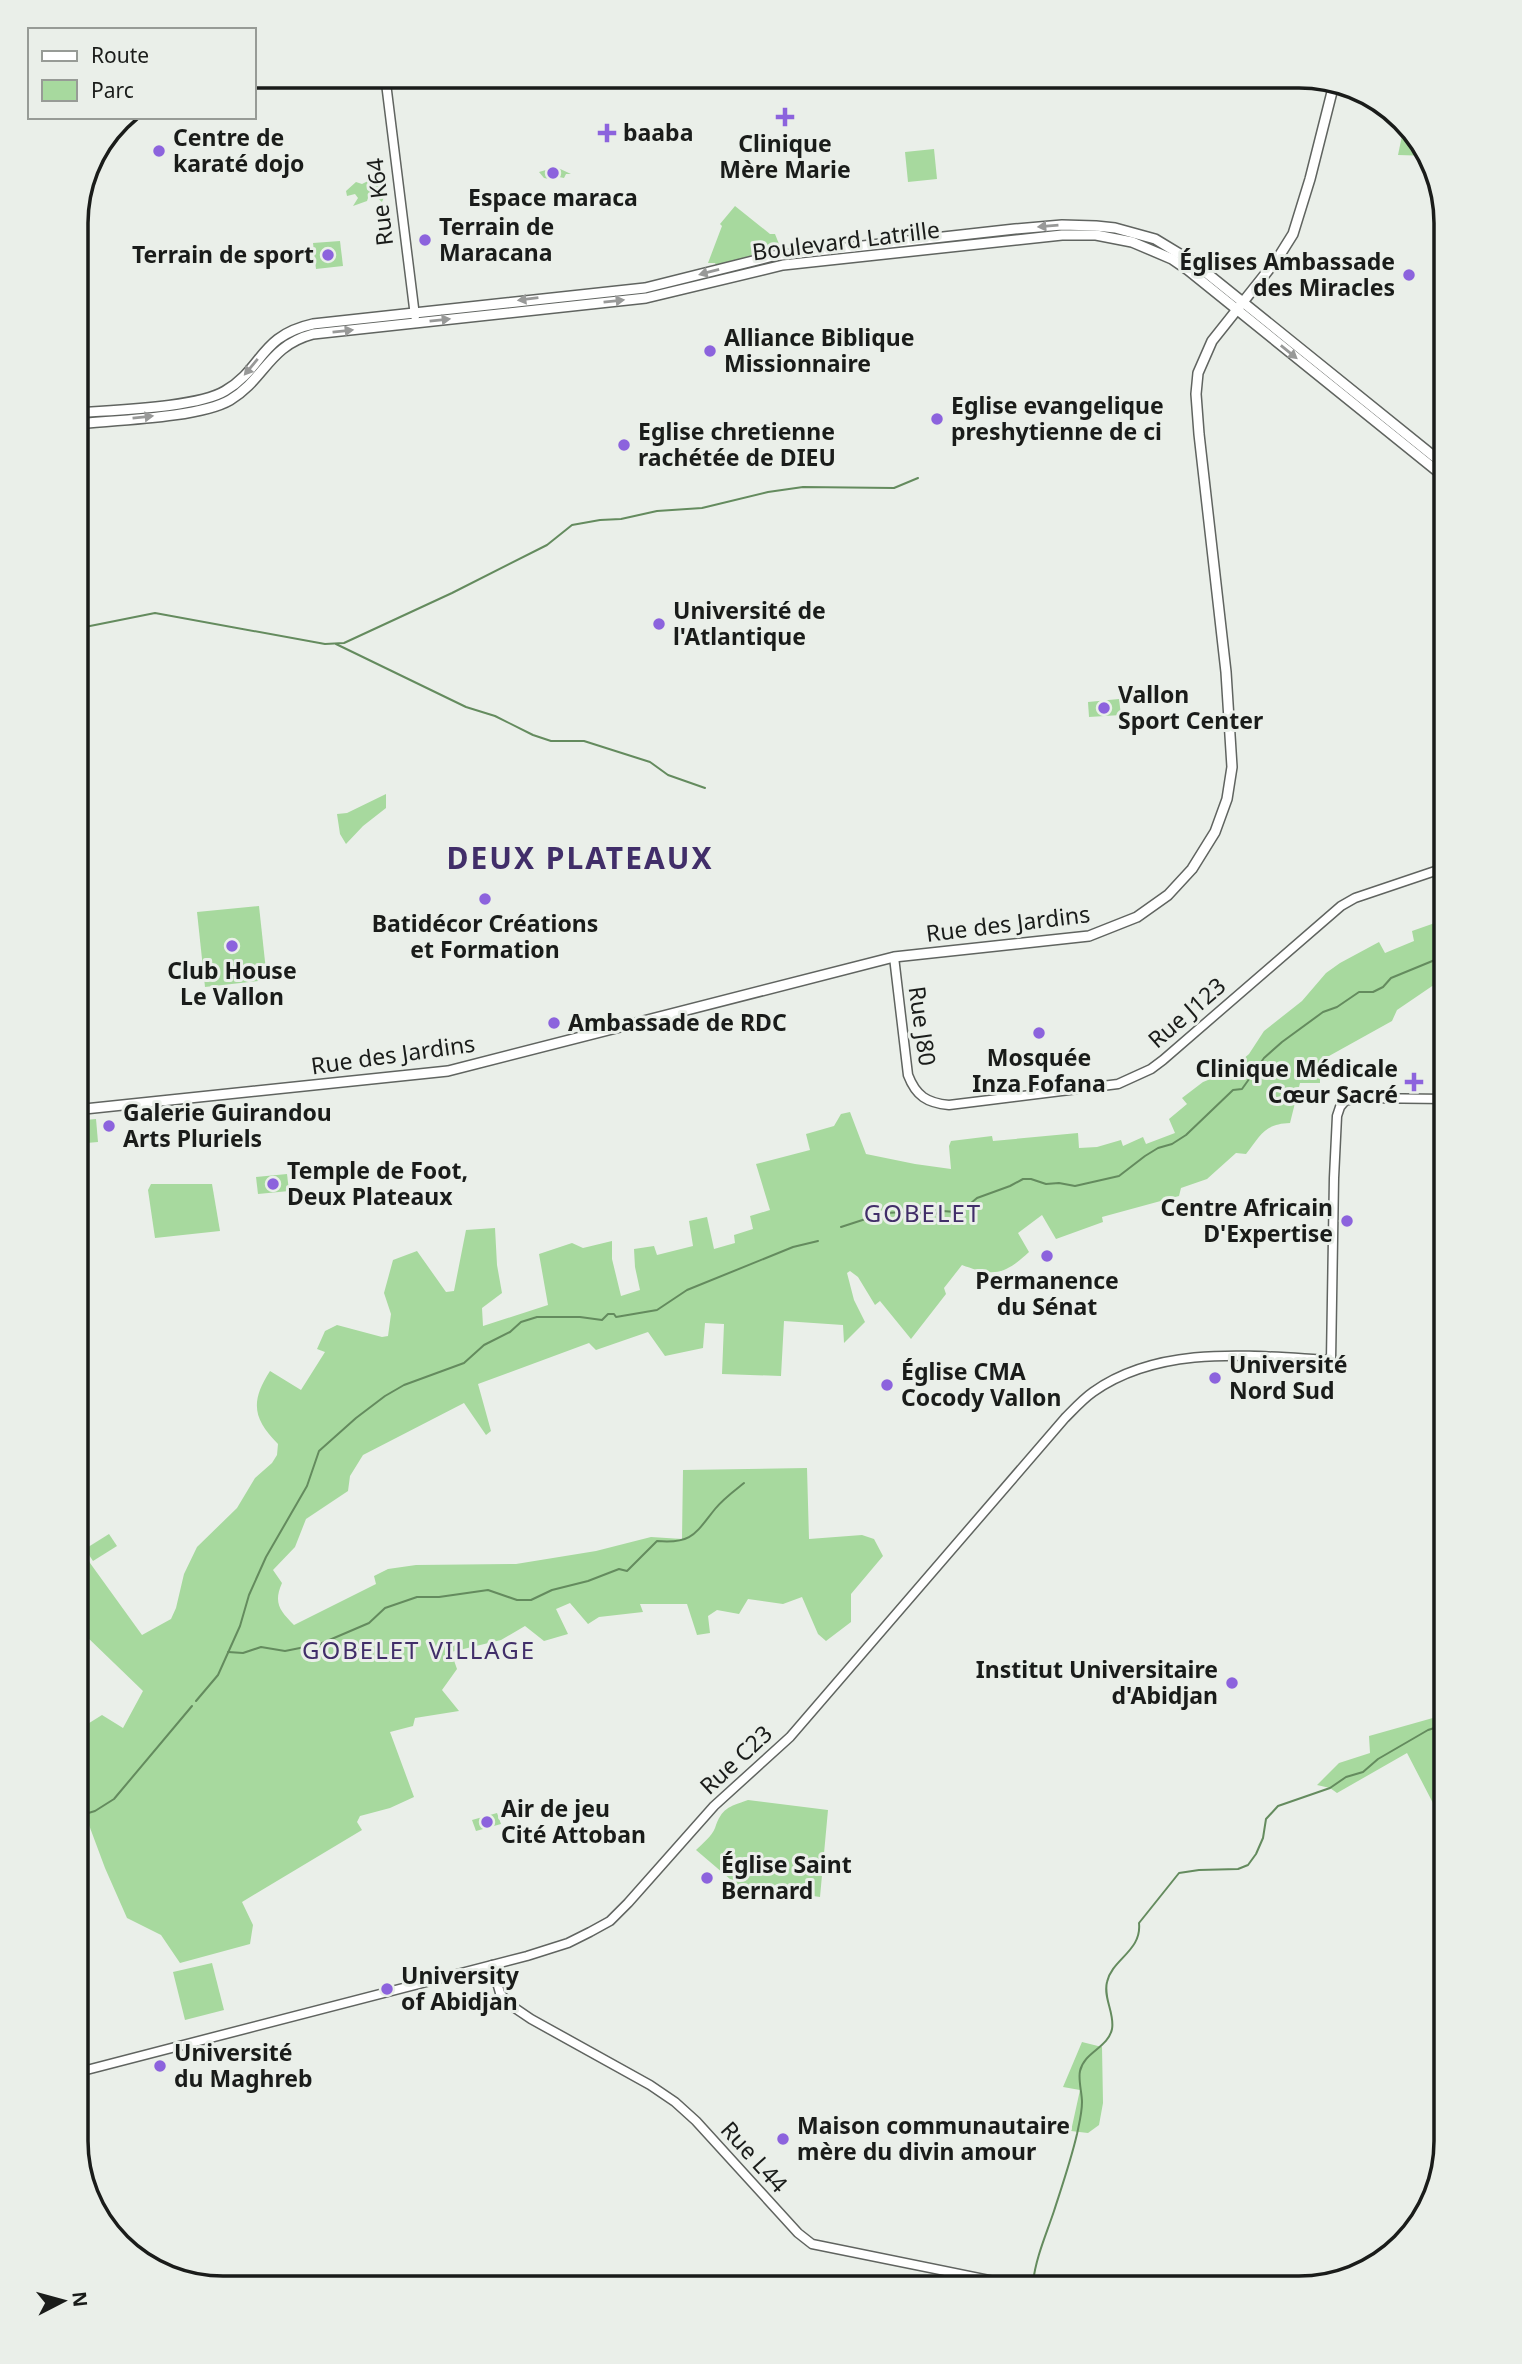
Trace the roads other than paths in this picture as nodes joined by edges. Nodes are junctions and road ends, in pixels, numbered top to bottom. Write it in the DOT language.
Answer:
graph roads {
  1 [pos="387,88"];
  2 [pos="1332,92"];
  3 [pos="1242,300"];
  4 [pos="1236,309"];
  5 [pos="415,318"];
  6 [pos="88,412"];
  7 [pos="88,423"];
  8 [pos="1434,456"];
  9 [pos="1434,469"];
  10 [pos="1434,871"];
  11 [pos="894,957"];
  12 [pos="921,1097"];
  13 [pos="1434,1099"];
  14 [pos="88,1109"];
  15 [pos="492,1965"];
  16 [pos="88,2070"];
  17 [pos="968,2276"];
  1 -- 5 [label="street, Rue K64"];
  2 -- 3 [label="main road, Rue des Jardins"];
  3 -- 4 [label="main road, Rue des Jardins"];
  3 -- 5 [label="main road, Boulevard Latrille, one-way"];
  3 -- 8 [label="main road, Boulevard Latrille"];
  5 -- 4 [label="main road, Boulevard Latrille, one-way"];
  4 -- 9 [label="main road, Boulevard Latrille, one-way"];
  4 -- 11 [label="main road, Rue des Jardins"];
  5 -- 6 [label="main road, Boulevard Latrille, one-way"];
  7 -- 5 [label="main road, Boulevard Latrille, one-way"];
  10 -- 12 [label="street, Rue J123"];
  11 -- 12 [label="street, Rue J80"];
  11 -- 14 [label="main road, Rue des Jardins"];
  13 -- 15 [label="street, Rue C23"];
  15 -- 16 [label="street, Rue C23"];
  15 -- 17 [label="street, Rue L44"];
}
